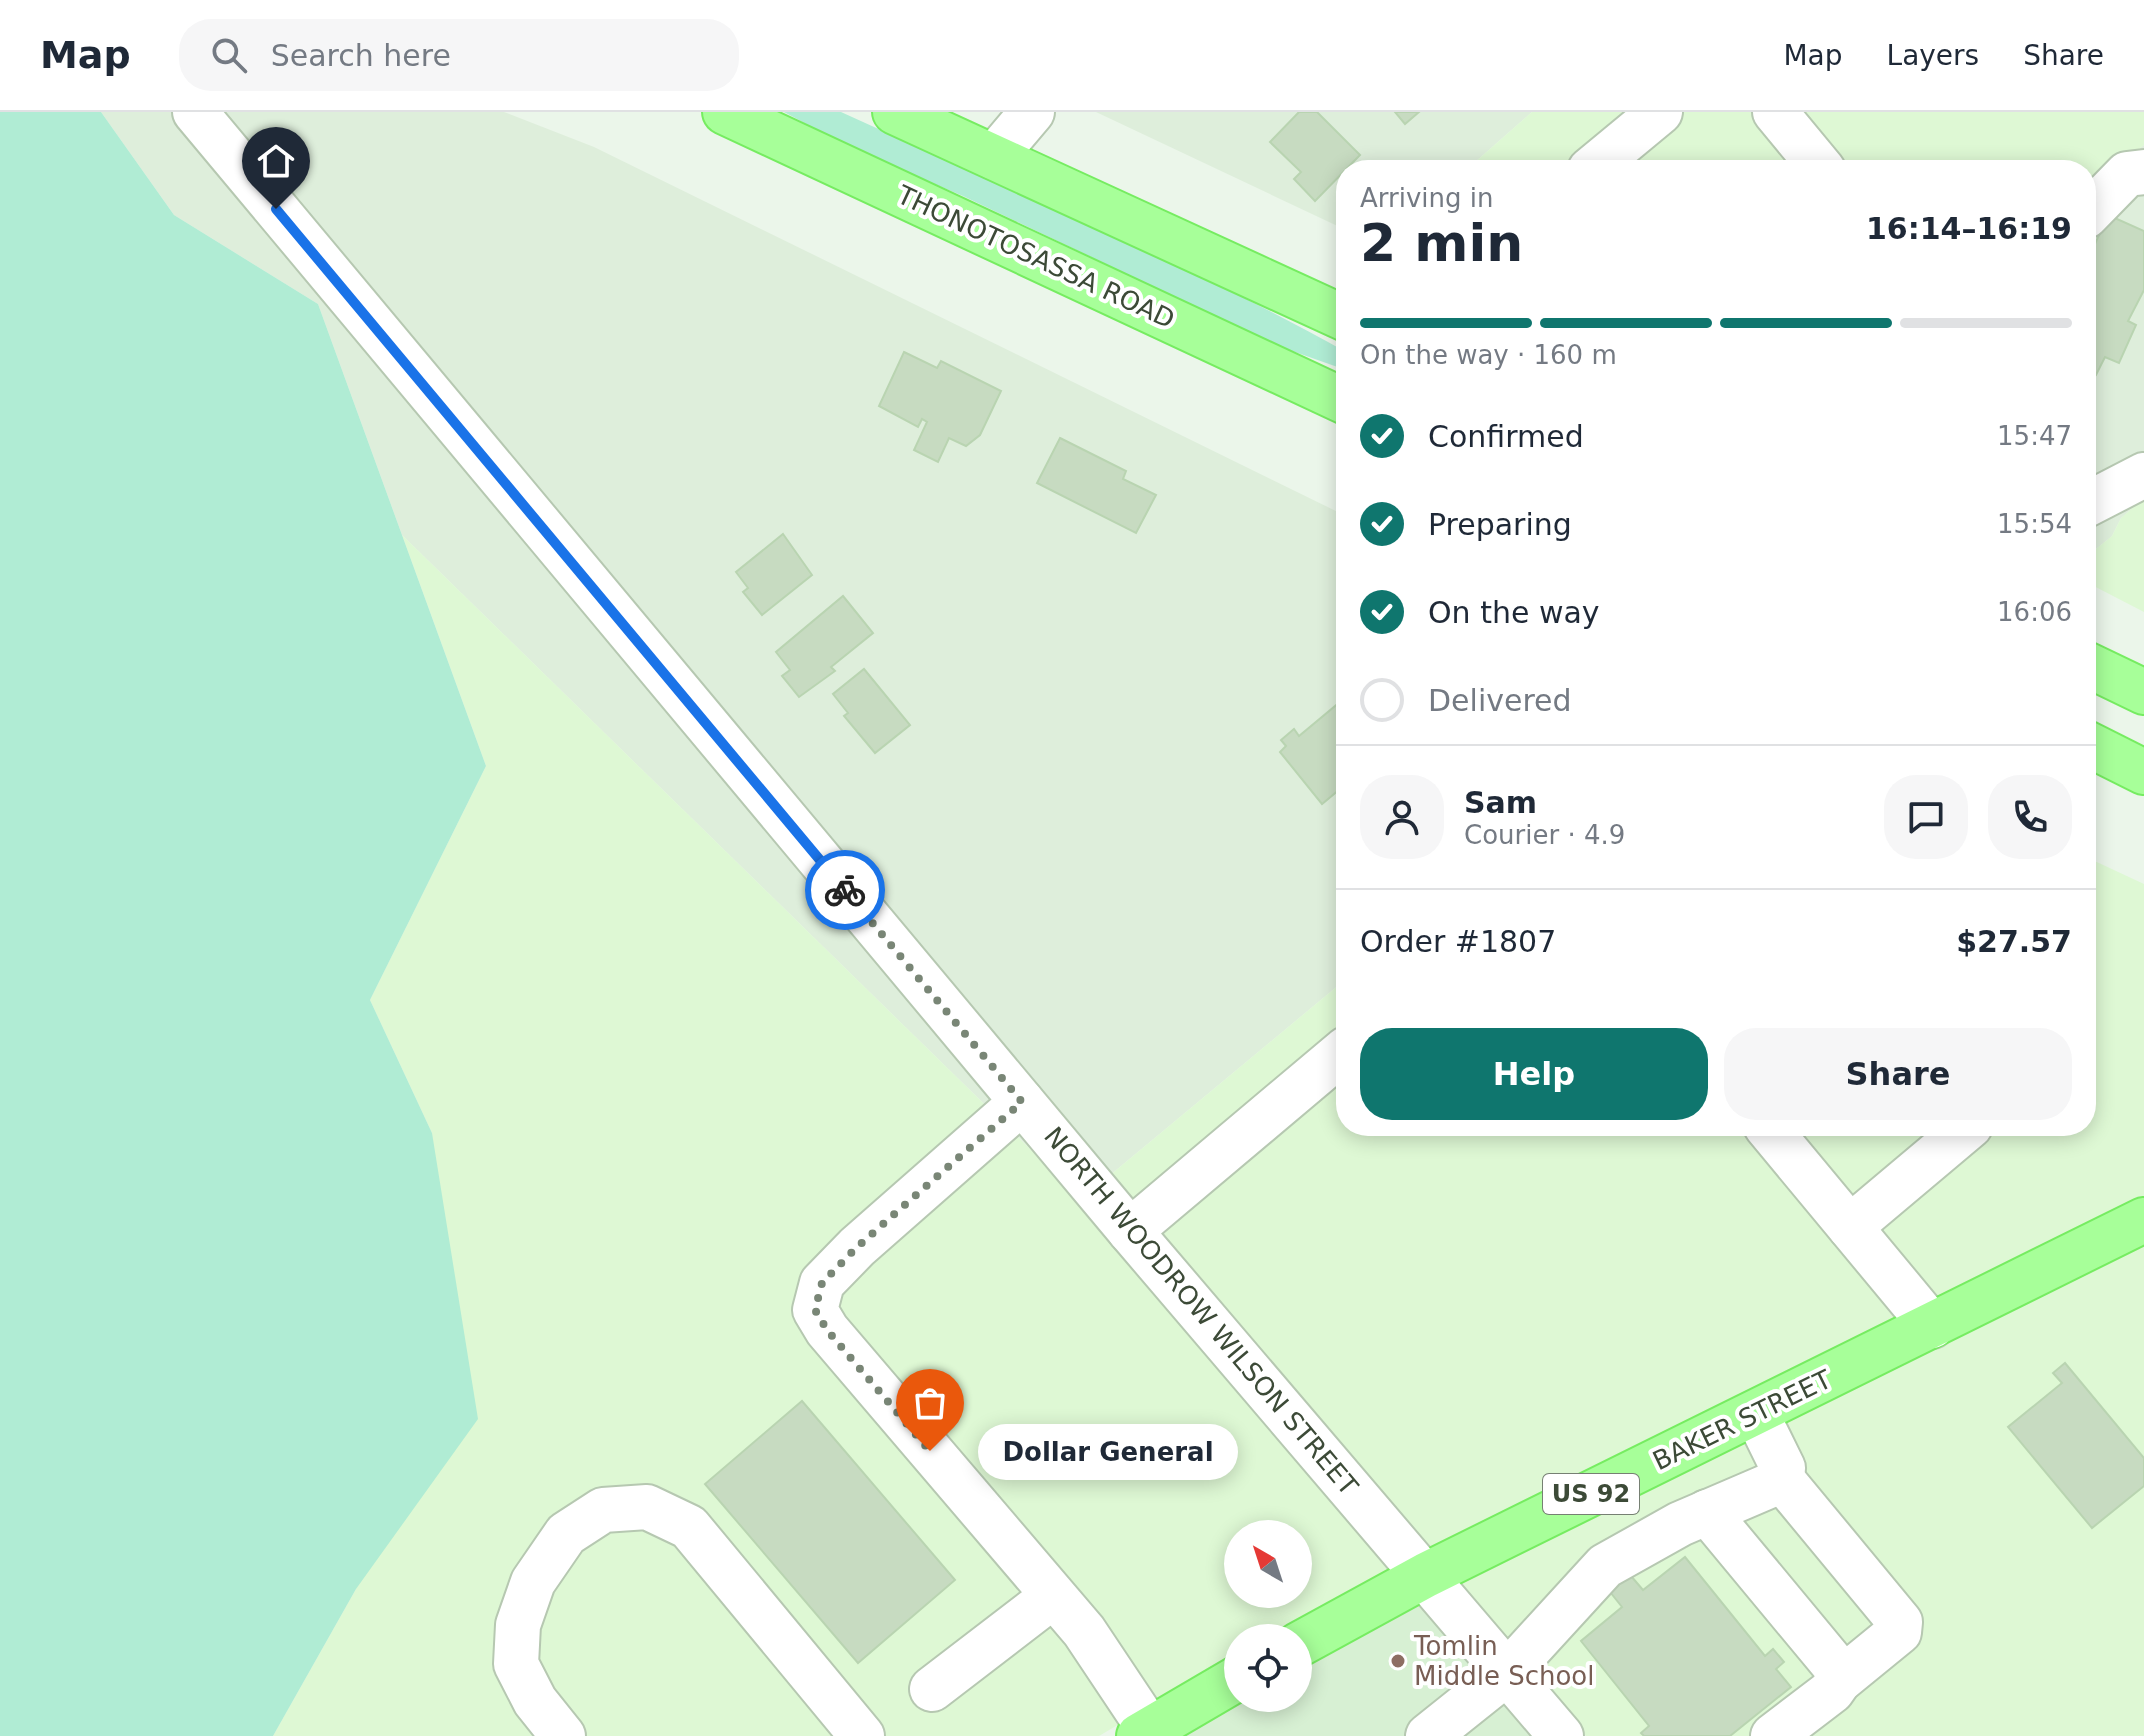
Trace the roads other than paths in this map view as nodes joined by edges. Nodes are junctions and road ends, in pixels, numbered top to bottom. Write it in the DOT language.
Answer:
graph roads {
  1 [pos="195,112"];
  2 [pos="725,112"];
  3 [pos="895,112"];
  4 [pos="1032,112"];
  5 [pos="1660,112"];
  6 [pos="1775,112"];
  7 [pos="994,157"];
  8 [pos="1602,160"];
  9 [pos="1815,160"];
  10 [pos="2144,172"];
  11 [pos="2096,206"];
  12 [pos="1336,314"];
  13 [pos="1336,397"];
  14 [pos="2144,475"];
  15 [pos="2096,500"];
  16 [pos="2096,669"];
  17 [pos="2144,692"];
  18 [pos="2096,748"];
  19 [pos="2144,772"];
  20 [pos="1336,1057"];
  21 [pos="1022,1102"];
  22 [pos="1774,1136"];
  23 [pos="1958,1136"];
  24 [pos="2144,1220"];
  25 [pos="1850,1227"];
  26 [pos="1130,1231"];
  27 [pos="1932,1326"];
  28 [pos="1756,1413"];
  29 [pos="1780,1477"];
  30 [pos="1707,1512"];
  31 [pos="1426,1575"];
  32 [pos="1053,1596"];
  33 [pos="1312,1637"];
  34 [pos="1508,1672"];
  35 [pos="1839,1681"];
  36 [pos="1224,1686"];
  37 [pos="932,1689"];
  38 [pos="1145,1733"];
  39 [pos="563,1736"];
  40 [pos="862,1736"];
  41 [pos="1428,1736"];
  42 [pos="1561,1736"];
  43 [pos="1773,1736"];
  1 -- 21 [label="street, NORTH WOODROW WILSON STREET"];
  2 -- 13 [label="main road, THONOTOSASSA ROAD"];
  3 -- 7 [label="main road"];
  4 -- 7 [label="street"];
  5 -- 8 [label="street"];
  6 -- 9 [label="street"];
  7 -- 12 [label="main road"];
  10 -- 11 [label="street"];
  14 -- 15 [label="street"];
  16 -- 17 [label="main road"];
  18 -- 19 [label="main road"];
  20 -- 26 [label="street"];
  21 -- 26 [label="street, NORTH WOODROW WILSON STREET"];
  21 -- 32 [label="street"];
  22 -- 25 [label="street"];
  23 -- 25 [label="street"];
  24 -- 27 [label="main road, BAKER STREET / US 92"];
  25 -- 27 [label="street"];
  26 -- 31 [label="street, NORTH WOODROW WILSON STREET"];
  27 -- 28 [label="main road, BAKER STREET / US 92"];
  28 -- 29 [label="street"];
  28 -- 31 [label="main road, BAKER STREET / US 92"];
  29 -- 30 [label="street"];
  29 -- 35 [label="street"];
  30 -- 34 [label="street"];
  30 -- 35 [label="street"];
  31 -- 33 [label="main road, BAKER STREET / US 92"];
  31 -- 34 [label="street, NORTH WOODROW WILSON STREET"];
  32 -- 37 [label="street"];
  32 -- 38 [label="street"];
  34 -- 41 [label="street"];
  34 -- 42 [label="street, NORTH WOODROW WILSON STREET"];
  35 -- 43 [label="street"];
  36 -- 38 [label="main road"];
  39 -- 40 [label="street"];
}
